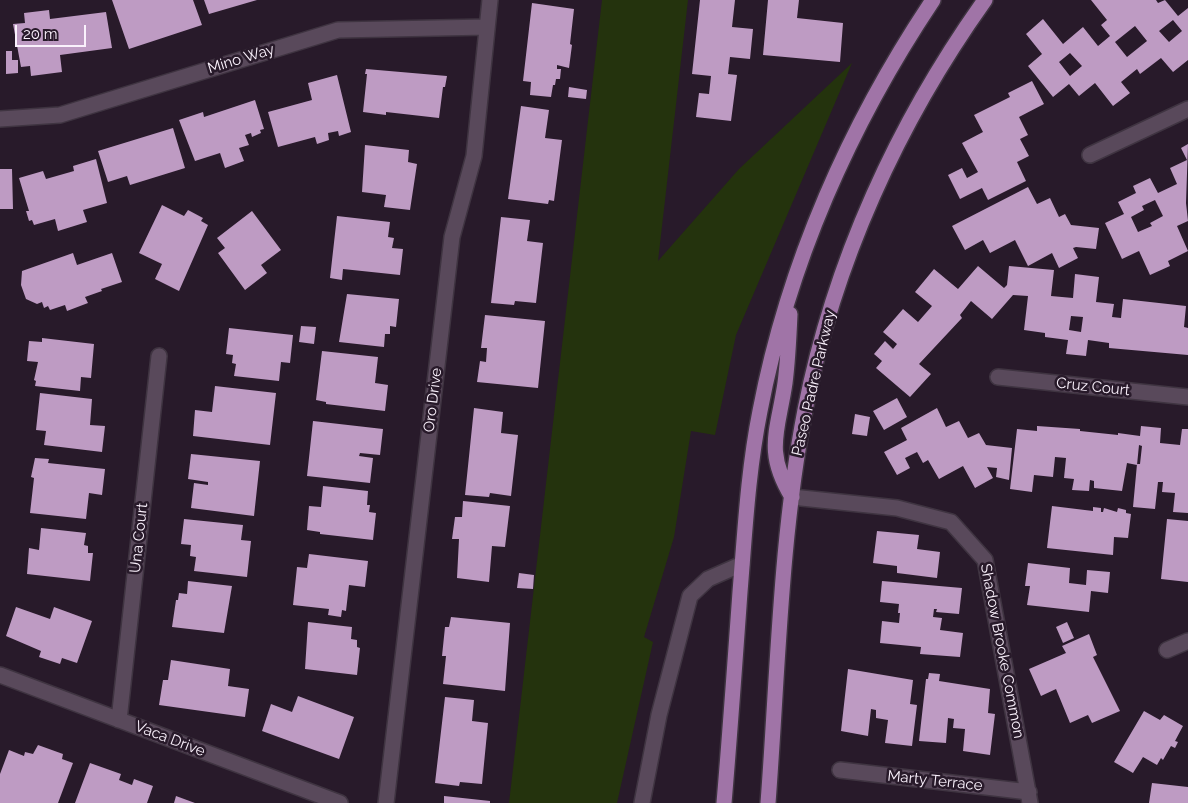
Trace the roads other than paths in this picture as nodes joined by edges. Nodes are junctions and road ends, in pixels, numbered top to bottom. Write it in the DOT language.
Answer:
graph roads {
  1 [pos="490,0"];
  2 [pos="933,0"];
  3 [pos="985,0"];
  4 [pos="487,28"];
  5 [pos="1188,109"];
  6 [pos="0,119"];
  7 [pos="1090,155"];
  8 [pos="792,288"];
  9 [pos="159,356"];
  10 [pos="998,376"];
  11 [pos="1188,397"];
  12 [pos="792,497"];
  13 [pos="742,564"];
  14 [pos="1188,641"];
  15 [pos="1167,650"];
  16 [pos="0,675"];
  17 [pos="119,720"];
  18 [pos="840,770"];
  19 [pos="1030,797"];
  20 [pos="340,803"];
  21 [pos="386,803"];
  22 [pos="642,803"];
  23 [pos="724,803"];
  24 [pos="768,803"];
  1 -- 4 [label="street, Oro Drive"];
  2 -- 8 [label="main road"];
  3 -- 12 [label="main road, Paseo Padre Parkway"];
  4 -- 6 [label="street, Mino Way"];
  4 -- 21 [label="street, Oro Drive"];
  5 -- 7 [label="street"];
  8 -- 12 [label="main road"];
  8 -- 13 [label="main road"];
  9 -- 17 [label="street, Una Court"];
  10 -- 11 [label="street, Cruz Court"];
  12 -- 19 [label="street, Shadow Brooke Common"];
  12 -- 24 [label="main road, Paseo Padre Parkway"];
  13 -- 22 [label="street"];
  13 -- 23 [label="main road"];
  14 -- 15 [label="street"];
  16 -- 17 [label="street, Vaca Drive"];
  17 -- 20 [label="street, Vaca Drive"];
  18 -- 19 [label="street, Marty Terrace"];
}
